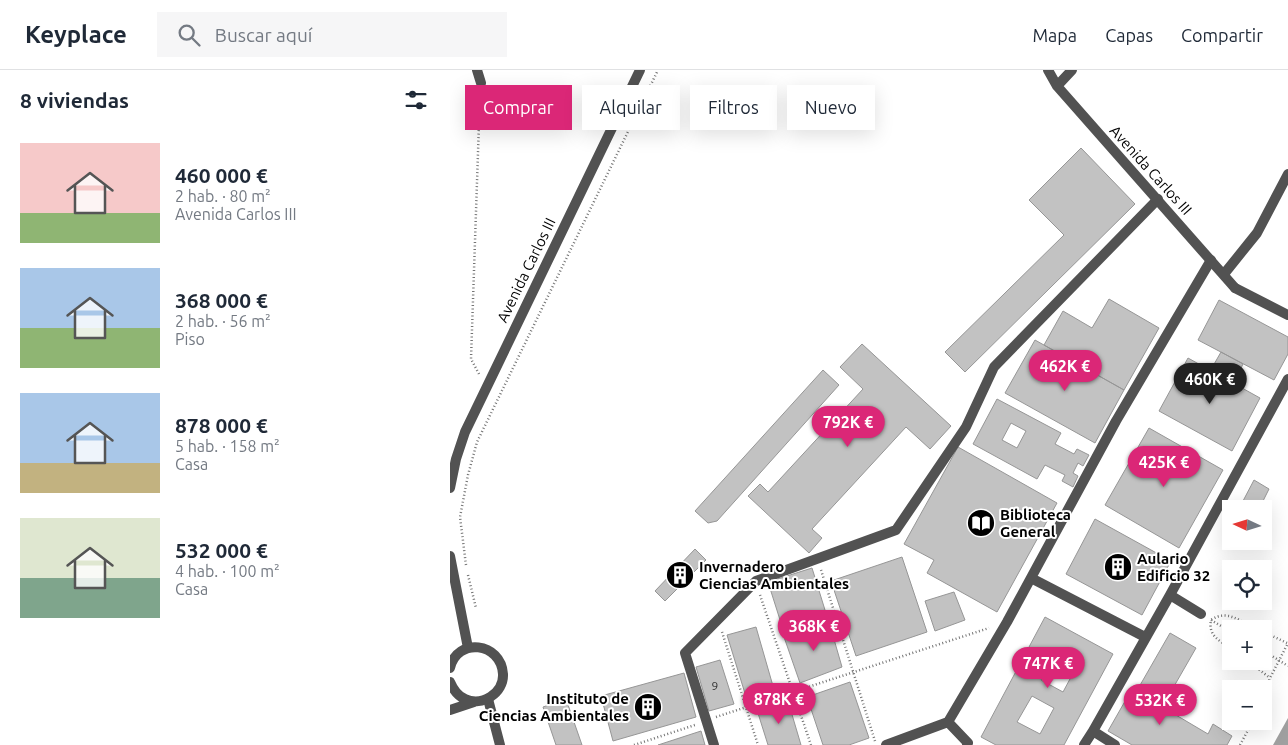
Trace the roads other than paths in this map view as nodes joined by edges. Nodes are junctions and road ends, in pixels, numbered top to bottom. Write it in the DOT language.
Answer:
graph roads {
  1 [pos="477,70"];
  2 [pos="640,70"];
  3 [pos="1048,70"];
  4 [pos="1072,70"];
  5 [pos="481,83"];
  6 [pos="1057,86"];
  7 [pos="1288,174"];
  8 [pos="1158,199"];
  9 [pos="1211,260"];
  10 [pos="1224,274"];
  11 [pos="1288,315"];
  12 [pos="1288,379"];
  13 [pos="450,488"];
  14 [pos="450,556"];
  15 [pos="1031,578"];
  16 [pos="1170,595"];
  17 [pos="1201,614"];
  18 [pos="1145,637"];
  19 [pos="468,648"];
  20 [pos="450,668"];
  21 [pos="450,682"];
  22 [pos="488,699"];
  23 [pos="475,702"];
  24 [pos="450,710"];
  25 [pos="948,722"];
  26 [pos="1092,731"];
  27 [pos="500,745"];
  28 [pos="714,745"];
  29 [pos="886,745"];
  30 [pos="967,745"];
  31 [pos="1084,745"];
  32 [pos="1114,745"];
  1 -- 5 [label="street"];
  2 -- 13 [label="street, Avenida Carlos III"];
  3 -- 6 [label="street, Avenida Carlos III"];
  4 -- 6 [label="street"];
  6 -- 8 [label="street, Avenida Carlos III"];
  7 -- 10 [label="street"];
  8 -- 9 [label="street, Avenida Carlos III"];
  8 -- 28 [label="street"];
  9 -- 10 [label="street, Avenida Carlos III"];
  9 -- 15 [label="street"];
  10 -- 11 [label="street, Avenida Carlos III"];
  12 -- 16 [label="street"];
  14 -- 19 [label="street"];
  15 -- 18 [label="street"];
  15 -- 25 [label="street"];
  16 -- 17 [label="street"];
  16 -- 18 [label="street"];
  18 -- 26 [label="street"];
  19 -- 20 [label="street"];
  19 -- 22 [label="street"];
  21 -- 23 [label="street"];
  22 -- 23 [label="street"];
  22 -- 27 [label="street"];
  23 -- 24 [label="street"];
  25 -- 29 [label="street"];
  25 -- 30 [label="street"];
  26 -- 31 [label="street"];
  26 -- 32 [label="street"];
}
